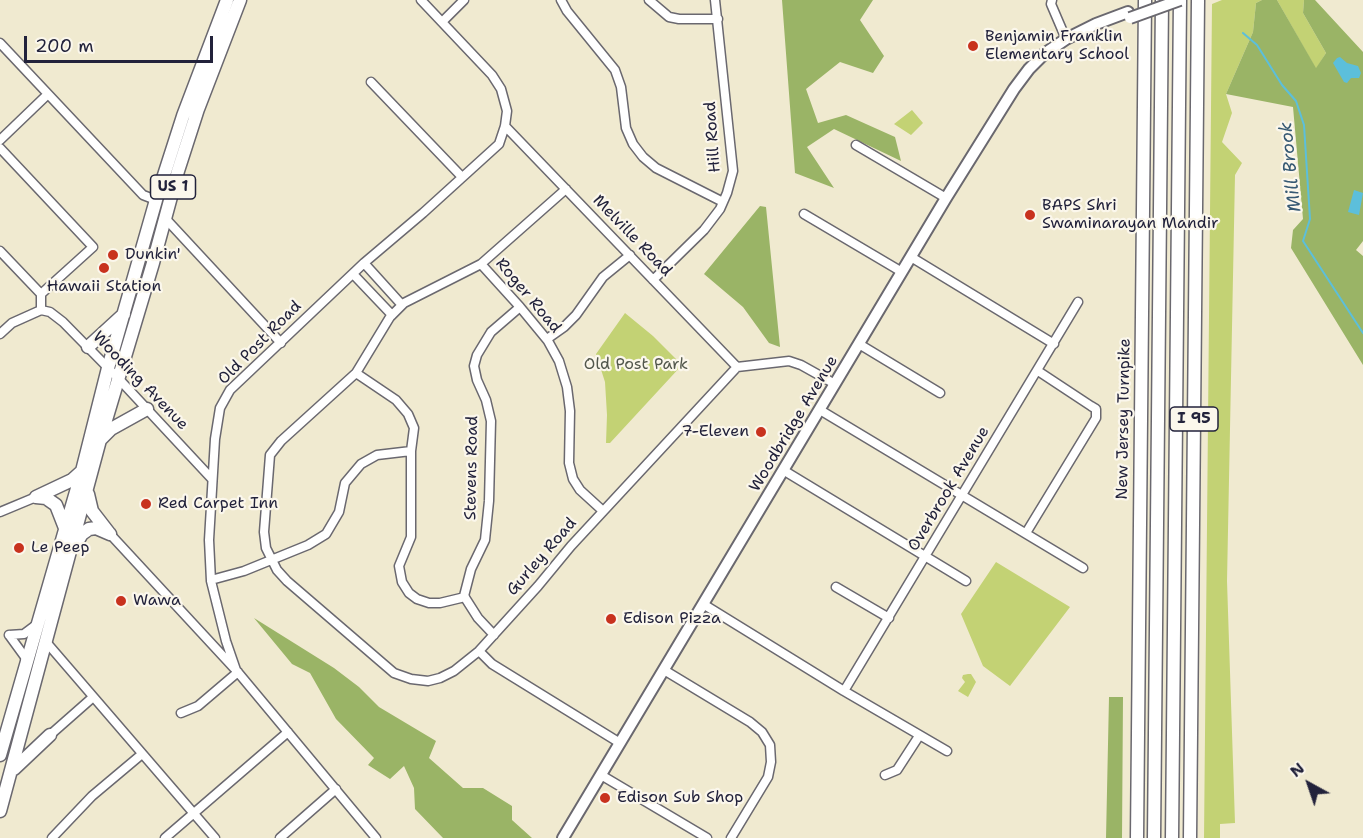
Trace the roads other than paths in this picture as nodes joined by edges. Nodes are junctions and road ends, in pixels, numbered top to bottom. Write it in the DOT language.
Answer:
graph roads {
  1 [pos="227,0"];
  2 [pos="240,0"];
  3 [pos="421,0"];
  4 [pos="464,0"];
  5 [pos="561,0"];
  6 [pos="650,0"];
  7 [pos="715,0"];
  8 [pos="1052,0"];
  9 [pos="1145,0"];
  10 [pos="1163,0"];
  11 [pos="1180,0"];
  12 [pos="1198,0"];
  13 [pos="1129,15"];
  14 [pos="718,19"];
  15 [pos="442,22"];
  16 [pos="1066,39"];
  17 [pos="0,43"];
  18 [pos="371,82"];
  19 [pos="48,94"];
  20 [pos="505,126"];
  21 [pos="0,140"];
  22 [pos="856,145"];
  23 [pos="0,148"];
  24 [pos="462,177"];
  25 [pos="566,189"];
  26 [pos="946,198"];
  27 [pos="156,200"];
  28 [pos="723,202"];
  29 [pos="804,214"];
  30 [pos="165,218"];
  31 [pos="0,251"];
  32 [pos="630,255"];
  33 [pos="911,257"];
  34 [pos="364,263"];
  35 [pos="482,264"];
  36 [pos="902,273"];
  37 [pos="353,274"];
  38 [pos="653,280"];
  39 [pos="41,294"];
  40 [pos="1078,302"];
  41 [pos="402,305"];
  42 [pos="520,307"];
  43 [pos="41,310"];
  44 [pos="124,313"];
  45 [pos="392,315"];
  46 [pos="0,334"];
  47 [pos="546,339"];
  48 [pos="281,343"];
  49 [pos="859,344"];
  50 [pos="1054,344"];
  51 [pos="88,347"];
  52 [pos="737,367"];
  53 [pos="108,368"];
  54 [pos="1038,370"];
  55 [pos="356,373"];
  56 [pos="118,378"];
  57 [pos="835,384"];
  58 [pos="940,393"];
  59 [pos="147,409"];
  60 [pos="820,410"];
  61 [pos="100,440"];
  62 [pos="411,451"];
  63 [pos="783,470"];
  64 [pos="82,471"];
  65 [pos="212,479"];
  66 [pos="87,491"];
  67 [pos="961,496"];
  68 [pos="36,497"];
  69 [pos="603,511"];
  70 [pos="0,512"];
  71 [pos="65,528"];
  72 [pos="1026,533"];
  73 [pos="110,534"];
  74 [pos="926,558"];
  75 [pos="271,560"];
  76 [pos="67,567"];
  77 [pos="1083,567"];
  78 [pos="211,580"];
  79 [pos="966,581"];
  80 [pos="836,586"];
  81 [pos="465,597"];
  82 [pos="703,604"];
  83 [pos="890,618"];
  84 [pos="38,622"];
  85 [pos="494,635"];
  86 [pos="47,643"];
  87 [pos="479,651"];
  88 [pos="26,664"];
  89 [pos="664,670"];
  90 [pos="237,671"];
  91 [pos="844,691"];
  92 [pos="92,698"];
  93 [pos="181,713"];
  94 [pos="25,722"];
  95 [pos="288,732"];
  96 [pos="50,735"];
  97 [pos="919,735"];
  98 [pos="620,744"];
  99 [pos="947,751"];
  100 [pos="0,754"];
  101 [pos="142,754"];
  102 [pos="601,775"];
  103 [pos="885,775"];
  104 [pos="336,789"];
  105 [pos="5,792"];
  106 [pos="0,811"];
  107 [pos="194,814"];
  108 [pos="52,838"];
  109 [pos="165,838"];
  110 [pos="214,838"];
  111 [pos="280,838"];
  112 [pos="376,838"];
  113 [pos="563,838"];
  114 [pos="707,838"];
  115 [pos="731,838"];
  116 [pos="1137,838"];
  117 [pos="1154,838"];
  118 [pos="1172,838"];
  119 [pos="1190,838"];
  1 -- 27 [label="highway, US 1"];
  2 -- 30 [label="highway, US 1"];
  3 -- 15 [label="street"];
  4 -- 15 [label="street"];
  5 -- 28 [label="street"];
  6 -- 14 [label="street"];
  7 -- 14 [label="street, Hill Road"];
  8 -- 16 [label="street"];
  9 -- 116 [label="highway, New Jersey Turnpike"];
  10 -- 13 [label="main road, Woodbridge Avenue"];
  10 -- 117 [label="highway, New Jersey Turnpike / I 95"];
  11 -- 13 [label="main road, Woodbridge Avenue, bridge"];
  11 -- 118 [label="highway, I 95"];
  12 -- 119 [label="highway, I 95"];
  13 -- 16 [label="main road, Woodbridge Avenue"];
  14 -- 28 [label="street, Hill Road"];
  15 -- 20 [label="street"];
  16 -- 26 [label="main road, Woodbridge Avenue"];
  17 -- 19 [label="street"];
  18 -- 24 [label="street"];
  19 -- 21 [label="street"];
  19 -- 27 [label="street"];
  20 -- 24 [label="street, Old Post Road"];
  20 -- 25 [label="street, Melville Road"];
  22 -- 26 [label="street"];
  23 -- 39 [label="street"];
  24 -- 34 [label="street, Old Post Road"];
  25 -- 32 [label="street, Melville Road"];
  25 -- 35 [label="street"];
  26 -- 33 [label="main road, Woodbridge Avenue"];
  27 -- 44 [label="highway, US 1"];
  28 -- 38 [label="street, Hill Road"];
  29 -- 36 [label="street"];
  30 -- 48 [label="street"];
  30 -- 56 [label="highway, US 1"];
  31 -- 39 [label="street"];
  32 -- 38 [label="street, Melville Road"];
  32 -- 47 [label="street"];
  33 -- 36 [label="main road, Woodbridge Avenue"];
  33 -- 50 [label="street"];
  34 -- 37 [label="street, Old Post Road"];
  34 -- 41 [label="street"];
  35 -- 41 [label="street"];
  35 -- 42 [label="street, Roger Road"];
  36 -- 49 [label="main road, Woodbridge Avenue"];
  37 -- 45 [label="street"];
  37 -- 48 [label="street, Old Post Road"];
  38 -- 52 [label="street, Melville Road"];
  39 -- 43 [label="street"];
  40 -- 50 [label="street, Overbrook Avenue"];
  41 -- 45 [label="street"];
  42 -- 47 [label="street, Roger Road"];
  42 -- 81 [label="street, Stevens Road"];
  43 -- 46 [label="street"];
  43 -- 51 [label="street, Wooding Avenue"];
  44 -- 51 [label="highway"];
  44 -- 53 [label="highway, US 1"];
  45 -- 55 [label="street"];
  47 -- 69 [label="street, Roger Road"];
  48 -- 65 [label="street, Old Post Road"];
  49 -- 57 [label="main road, Woodbridge Avenue"];
  49 -- 58 [label="street"];
  50 -- 54 [label="street, Overbrook Avenue"];
  51 -- 53 [label="street, Wooding Avenue"];
  52 -- 57 [label="street"];
  52 -- 69 [label="street, Gurley Road"];
  53 -- 56 [label="street, Wooding Avenue"];
  53 -- 64 [label="highway, US 1"];
  54 -- 67 [label="street, Overbrook Avenue"];
  54 -- 72 [label="street"];
  55 -- 62 [label="street"];
  55 -- 75 [label="street"];
  56 -- 59 [label="street, Wooding Avenue"];
  56 -- 61 [label="highway, US 1"];
  57 -- 60 [label="main road, Woodbridge Avenue"];
  59 -- 61 [label="highway"];
  59 -- 65 [label="street, Wooding Avenue"];
  60 -- 63 [label="main road, Woodbridge Avenue"];
  60 -- 67 [label="street"];
  61 -- 66 [label="highway, US 1"];
  62 -- 75 [label="street"];
  62 -- 81 [label="street"];
  63 -- 74 [label="street"];
  63 -- 82 [label="main road, Woodbridge Avenue"];
  64 -- 68 [label="highway"];
  64 -- 71 [label="highway, US 1"];
  65 -- 78 [label="street, Old Post Road"];
  66 -- 73 [label="highway"];
  66 -- 76 [label="highway, US 1"];
  67 -- 72 [label="street"];
  67 -- 74 [label="street, Overbrook Avenue"];
  68 -- 70 [label="street"];
  68 -- 71 [label="highway"];
  69 -- 85 [label="street, Gurley Road"];
  71 -- 84 [label="highway, US 1"];
  72 -- 77 [label="street"];
  73 -- 76 [label="highway"];
  73 -- 90 [label="street"];
  74 -- 79 [label="street"];
  74 -- 83 [label="street, Overbrook Avenue"];
  75 -- 78 [label="street"];
  75 -- 87 [label="street, Gurley Road"];
  76 -- 86 [label="highway, US 1"];
  78 -- 90 [label="street, Old Post Road"];
  80 -- 83 [label="street"];
  81 -- 85 [label="street"];
  82 -- 89 [label="main road, Woodbridge Avenue"];
  82 -- 91 [label="street"];
  83 -- 91 [label="street, Overbrook Avenue"];
  84 -- 88 [label="highway, US 1"];
  84 -- 88 [label="street"];
  85 -- 87 [label="street, Gurley Road"];
  86 -- 92 [label="street"];
  86 -- 94 [label="highway, US 1"];
  87 -- 98 [label="street"];
  88 -- 100 [label="highway, US 1"];
  89 -- 98 [label="main road, Woodbridge Avenue"];
  89 -- 115 [label="street"];
  90 -- 93 [label="street"];
  90 -- 95 [label="street, Old Post Road"];
  91 -- 97 [label="street"];
  92 -- 96 [label="street"];
  92 -- 101 [label="street"];
  94 -- 96 [label="highway"];
  94 -- 105 [label="highway, US 1"];
  95 -- 104 [label="street, Old Post Road"];
  95 -- 107 [label="street"];
  96 -- 105 [label="highway"];
  97 -- 99 [label="street"];
  97 -- 103 [label="street"];
  98 -- 102 [label="main road, Woodbridge Avenue"];
  101 -- 107 [label="street"];
  101 -- 108 [label="street"];
  102 -- 113 [label="main road, Woodbridge Avenue"];
  102 -- 114 [label="street"];
  104 -- 111 [label="street"];
  104 -- 112 [label="street, Old Post Road"];
  105 -- 106 [label="highway, US 1"];
  107 -- 109 [label="street"];
  107 -- 110 [label="street"];
}
